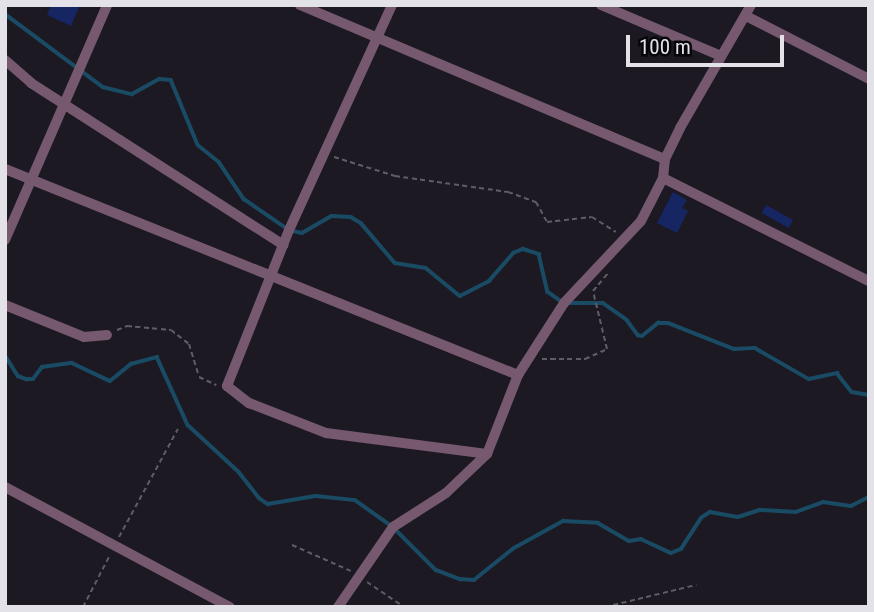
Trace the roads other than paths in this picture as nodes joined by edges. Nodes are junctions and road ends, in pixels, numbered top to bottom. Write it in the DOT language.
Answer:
graph roads {
  1 [pos="107,5"];
  2 [pos="300,5"];
  3 [pos="392,5"];
  4 [pos="601,5"];
  5 [pos="748,11"];
  6 [pos="378,37"];
  7 [pos="721,56"];
  8 [pos="5,60"];
  9 [pos="869,79"];
  10 [pos="66,104"];
  11 [pos="665,159"];
  12 [pos="5,169"];
  13 [pos="663,177"];
  14 [pos="31,180"];
  15 [pos="5,240"];
  16 [pos="283,245"];
  17 [pos="269,279"];
  18 [pos="869,281"];
  19 [pos="5,305"];
  20 [pos="107,335"];
  21 [pos="518,375"];
  22 [pos="487,454"];
  23 [pos="5,487"];
  24 [pos="230,607"];
  25 [pos="338,607"];
  1 -- 10 [label="street"];
  2 -- 6 [label="street"];
  3 -- 6 [label="street"];
  4 -- 7 [label="street"];
  5 -- 7 [label="street"];
  5 -- 9 [label="street"];
  6 -- 11 [label="street"];
  6 -- 16 [label="street"];
  7 -- 11 [label="street"];
  8 -- 10 [label="street"];
  10 -- 14 [label="street"];
  10 -- 16 [label="street"];
  11 -- 13 [label="street"];
  12 -- 14 [label="street"];
  13 -- 18 [label="street"];
  13 -- 21 [label="street"];
  14 -- 15 [label="street"];
  14 -- 17 [label="street"];
  16 -- 17 [label="street"];
  17 -- 21 [label="street"];
  17 -- 22 [label="street"];
  19 -- 20 [label="street"];
  21 -- 22 [label="street"];
  22 -- 25 [label="street"];
  23 -- 24 [label="street"];
}
